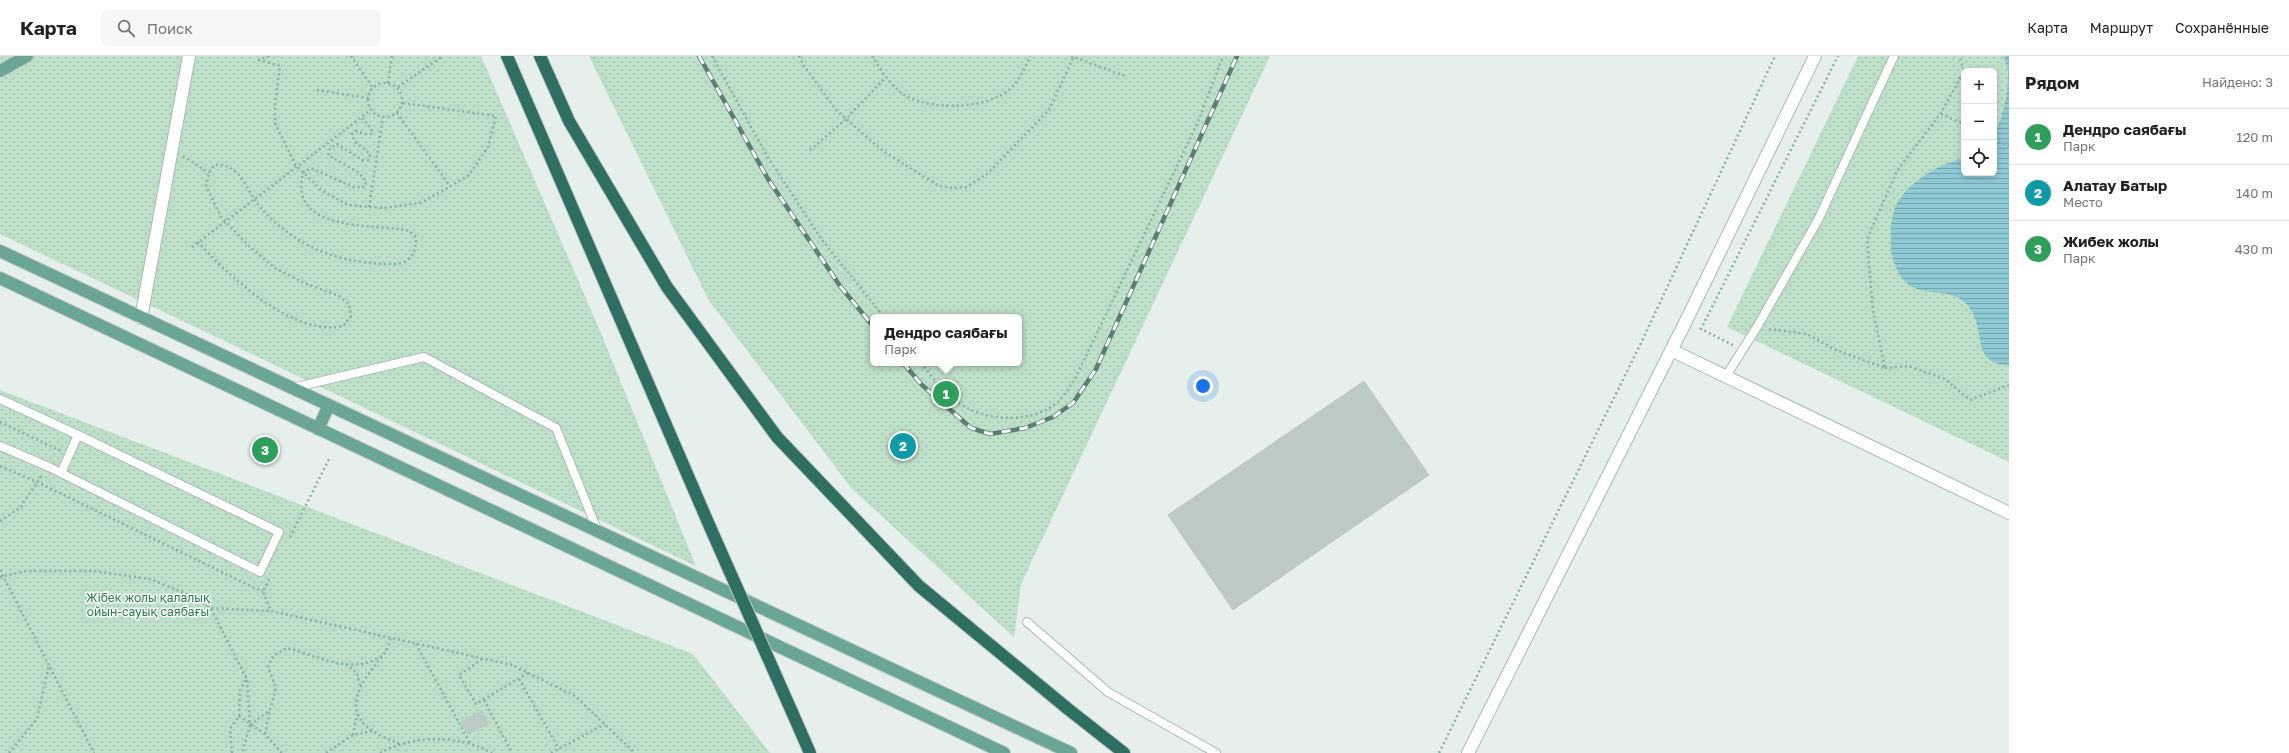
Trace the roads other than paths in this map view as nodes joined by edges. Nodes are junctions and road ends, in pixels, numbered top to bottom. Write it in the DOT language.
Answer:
graph roads {
  1 [pos="27,56"];
  2 [pos="188,56"];
  3 [pos="507,56"];
  4 [pos="540,56"];
  5 [pos="1815,56"];
  6 [pos="1894,56"];
  7 [pos="0,71"];
  8 [pos="3,253"];
  9 [pos="0,278"];
  10 [pos="141,318"];
  11 [pos="1671,350"];
  12 [pos="1726,376"];
  13 [pos="292,388"];
  14 [pos="0,399"];
  15 [pos="329,405"];
  16 [pos="318,429"];
  17 [pos="78,435"];
  18 [pos="0,446"];
  19 [pos="61,473"];
  20 [pos="2009,512"];
  21 [pos="598,532"];
  22 [pos="1027,622"];
  23 [pos="810,753"];
  24 [pos="1004,753"];
  25 [pos="1072,753"];
  26 [pos="1124,753"];
  27 [pos="1216,753"];
  28 [pos="1468,753"];
  1 -- 7 [label="main road"];
  2 -- 10 [label="street"];
  3 -- 23 [label="highway, bridge"];
  4 -- 26 [label="highway"];
  5 -- 11 [label="street"];
  6 -- 12 [label="lane"];
  8 -- 10 [label="main road"];
  9 -- 16 [label="main road"];
  10 -- 13 [label="main road"];
  11 -- 12 [label="street"];
  11 -- 28 [label="street"];
  12 -- 20 [label="street"];
  13 -- 15 [label="main road"];
  13 -- 21 [label="lane"];
  14 -- 17 [label="lane"];
  15 -- 16 [label="main road"];
  15 -- 21 [label="main road"];
  16 -- 24 [label="main road"];
  17 -- 19 [label="lane"];
  17 -- 19 [label="lane"];
  18 -- 19 [label="lane"];
  21 -- 25 [label="main road"];
  22 -- 27 [label="lane"];
}
